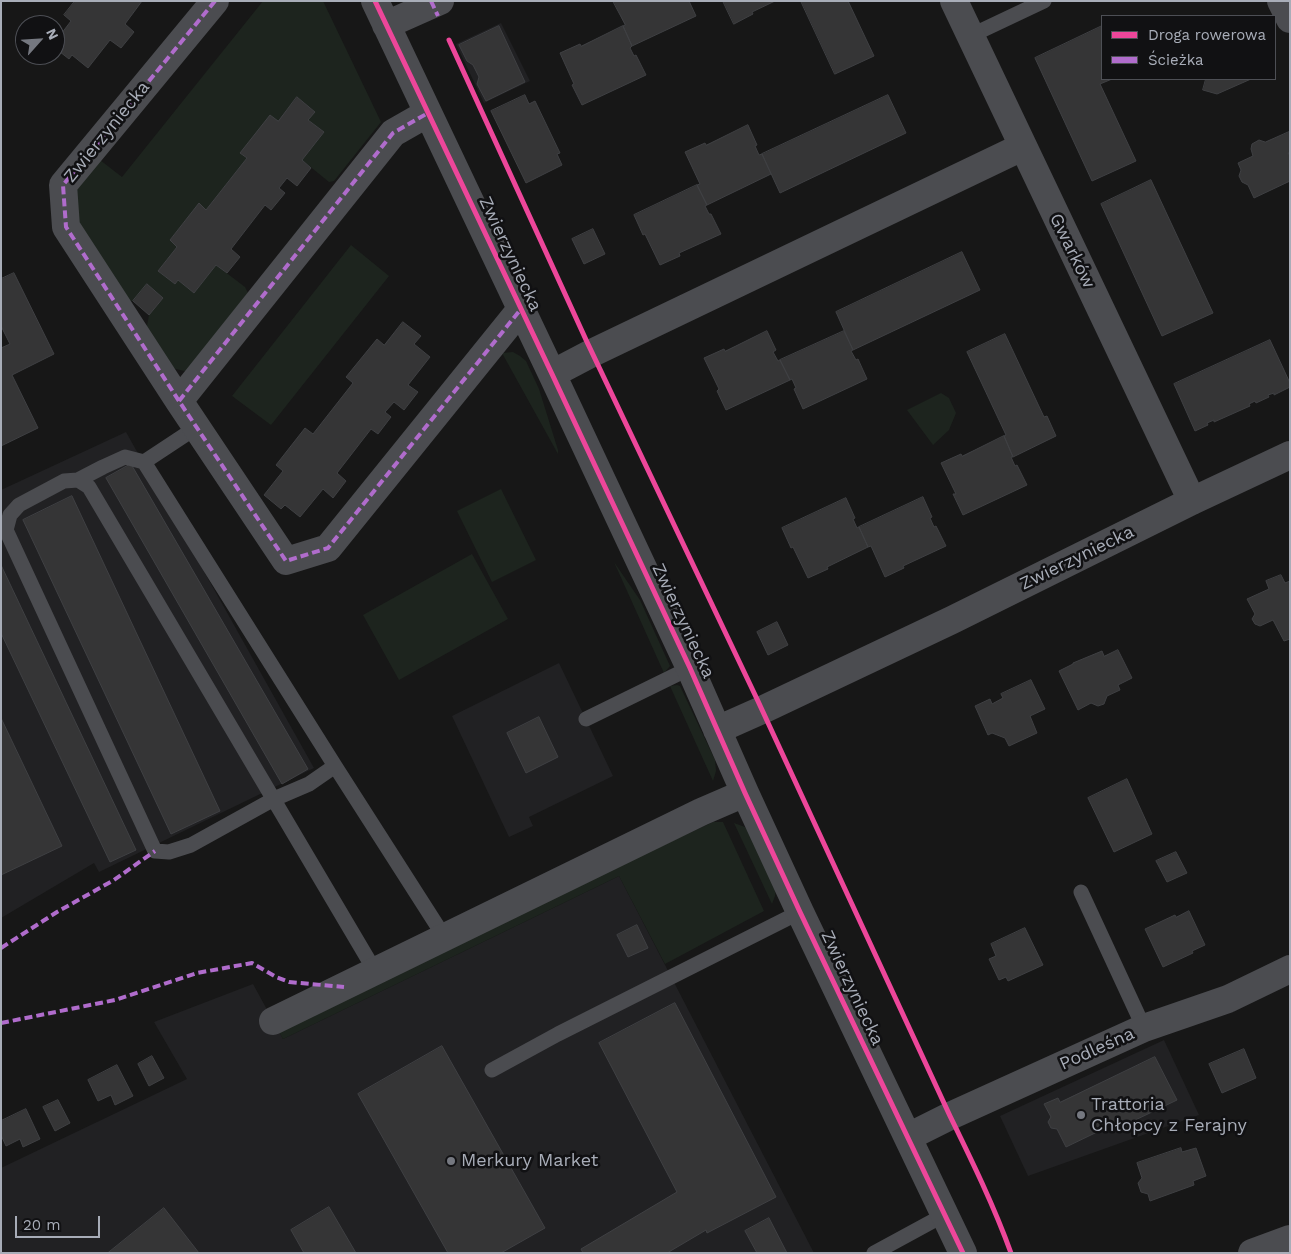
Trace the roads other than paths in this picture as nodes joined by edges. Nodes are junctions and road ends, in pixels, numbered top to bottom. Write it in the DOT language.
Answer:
graph roads {
  1 [pos="215,1"];
  2 [pos="375,1"];
  3 [pos="440,1"];
  4 [pos="954,1"];
  5 [pos="1044,1"];
  6 [pos="1281,1"];
  7 [pos="1290,19"];
  8 [pos="386,25"];
  9 [pos="970,36"];
  10 [pos="428,113"];
  11 [pos="1022,147"];
  12 [pos="521,309"];
  13 [pos="552,374"];
  14 [pos="179,401"];
  15 [pos="197,427"];
  16 [pos="1290,455"];
  17 [pos="144,462"];
  18 [pos="78,480"];
  19 [pos="1192,500"];
  20 [pos="690,668"];
  21 [pos="586,719"];
  22 [pos="717,730"];
  23 [pos="335,766"];
  24 [pos="745,793"];
  25 [pos="274,800"];
  26 [pos="1081,892"];
  27 [pos="800,912"];
  28 [pos="445,938"];
  29 [pos="1290,969"];
  30 [pos="375,972"];
  31 [pos="273,1021"];
  32 [pos="1144,1028"];
  33 [pos="492,1070"];
  34 [pos="908,1137"];
  35 [pos="944,1215"];
  36 [pos="1290,1239"];
  37 [pos="874,1253"];
  38 [pos="963,1253"];
  39 [pos="1252,1253"];
  1 -- 14 [label="street, Zwierzyniecka"];
  2 -- 8 [label="street, Zwierzyniecka"];
  3 -- 8 [label="street"];
  4 -- 9 [label="street, Gwarków"];
  5 -- 9 [label="lane"];
  6 -- 7 [label="street"];
  8 -- 10 [label="street, Zwierzyniecka"];
  9 -- 11 [label="street, Gwarków"];
  10 -- 12 [label="street, Zwierzyniecka"];
  10 -- 14 [label="street"];
  11 -- 13 [label="street"];
  11 -- 19 [label="street, Gwarków"];
  12 -- 13 [label="street, Zwierzyniecka"];
  12 -- 15 [label="street, Zwierzyniecka"];
  13 -- 20 [label="street, Zwierzyniecka"];
  14 -- 15 [label="street, Zwierzyniecka"];
  15 -- 17 [label="lane"];
  16 -- 19 [label="street, Zwierzyniecka"];
  17 -- 18 [label="lane"];
  17 -- 23 [label="lane"];
  18 -- 25 [label="lane"];
  18 -- 25 [label="lane"];
  19 -- 22 [label="street, Zwierzyniecka"];
  20 -- 21 [label="lane"];
  20 -- 22 [label="street, Zwierzyniecka"];
  22 -- 24 [label="street, Zwierzyniecka"];
  23 -- 25 [label="lane"];
  23 -- 28 [label="lane"];
  24 -- 27 [label="street, Zwierzyniecka"];
  24 -- 28 [label="street"];
  25 -- 30 [label="lane"];
  26 -- 32 [label="lane"];
  27 -- 33 [label="lane"];
  27 -- 34 [label="street, Zwierzyniecka"];
  28 -- 30 [label="street"];
  29 -- 32 [label="street, Podleśna"];
  30 -- 31 [label="street"];
  32 -- 34 [label="street, Podleśna"];
  34 -- 35 [label="street, Zwierzyniecka"];
  35 -- 37 [label="lane"];
  35 -- 38 [label="street, Zwierzyniecka"];
  36 -- 39 [label="street"];
}
